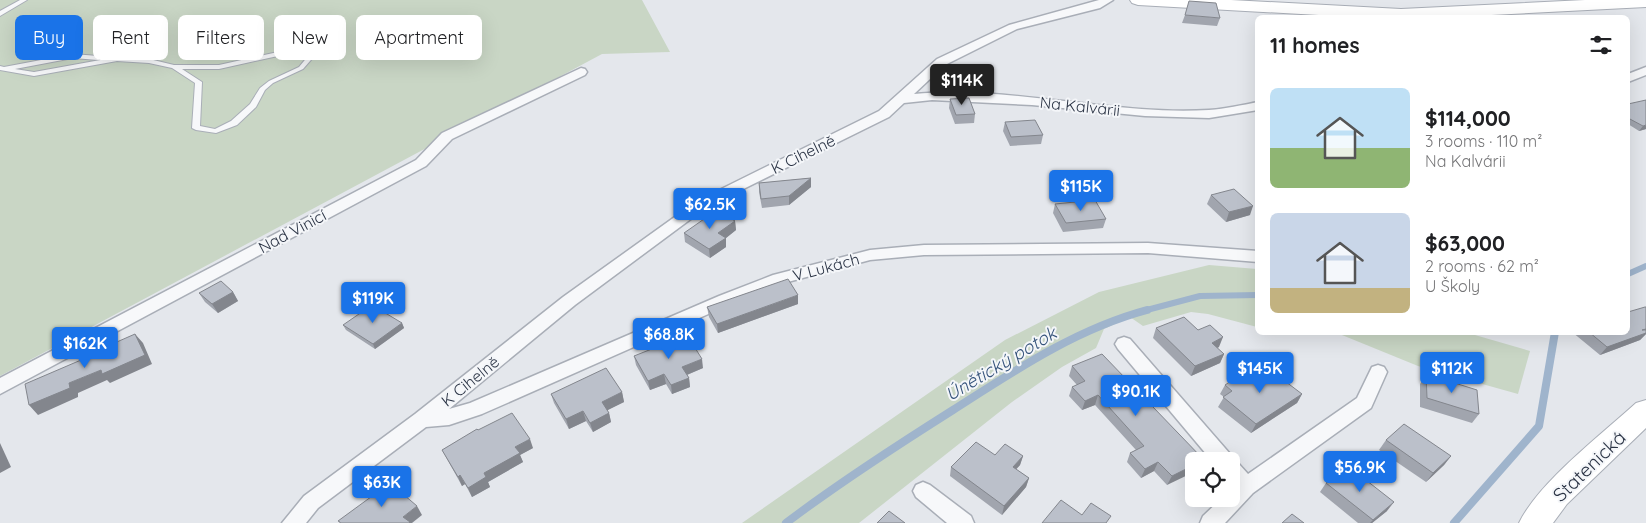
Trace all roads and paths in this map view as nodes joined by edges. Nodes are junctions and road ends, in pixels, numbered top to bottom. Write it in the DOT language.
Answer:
graph roads {
  1 [pos="24,0"];
  2 [pos="1107,0"];
  3 [pos="1138,0"];
  4 [pos="1646,2"];
  5 [pos="0,14"];
  6 [pos="1411,15"];
  7 [pos="1448,15"];
  8 [pos="174,67"];
  9 [pos="1,69"];
  10 [pos="1646,71"];
  11 [pos="581,72"];
  12 [pos="1630,77"];
  13 [pos="901,99"];
  14 [pos="1255,106"];
  15 [pos="1255,257"];
  16 [pos="1124,344"];
  17 [pos="1378,372"];
  18 [pos="0,387"];
  19 [pos="1646,411"];
  20 [pos="422,420"];
  21 [pos="1216,452"];
  22 [pos="1240,480"];
  23 [pos="1246,487"];
  24 [pos="923,491"];
  25 [pos="293,523"];
  26 [pos="963,523"];
  27 [pos="1211,523"];
  28 [pos="1536,523"];
  1 -- 5 [label="lane"];
  2 -- 13 [label="street, K Cihelně"];
  3 -- 6 [label="main road"];
  4 -- 7 [label="main road"];
  8 -- 8 [label="lane"];
  8 -- 9 [label="lane"];
  10 -- 12 [label="street"];
  11 -- 18 [label="street, Nad Vinicí"];
  13 -- 14 [label="street, Na Kalvárii"];
  13 -- 20 [label="street, K Cihelně"];
  15 -- 20 [label="street, V Lukách"];
  16 -- 21 [label="street"];
  17 -- 23 [label="street"];
  19 -- 28 [label="main road, Statenická"];
  20 -- 25 [label="street, K Cihelně"];
  22 -- 23 [label="street"];
  23 -- 27 [label="street"];
  24 -- 26 [label="street"];
}
